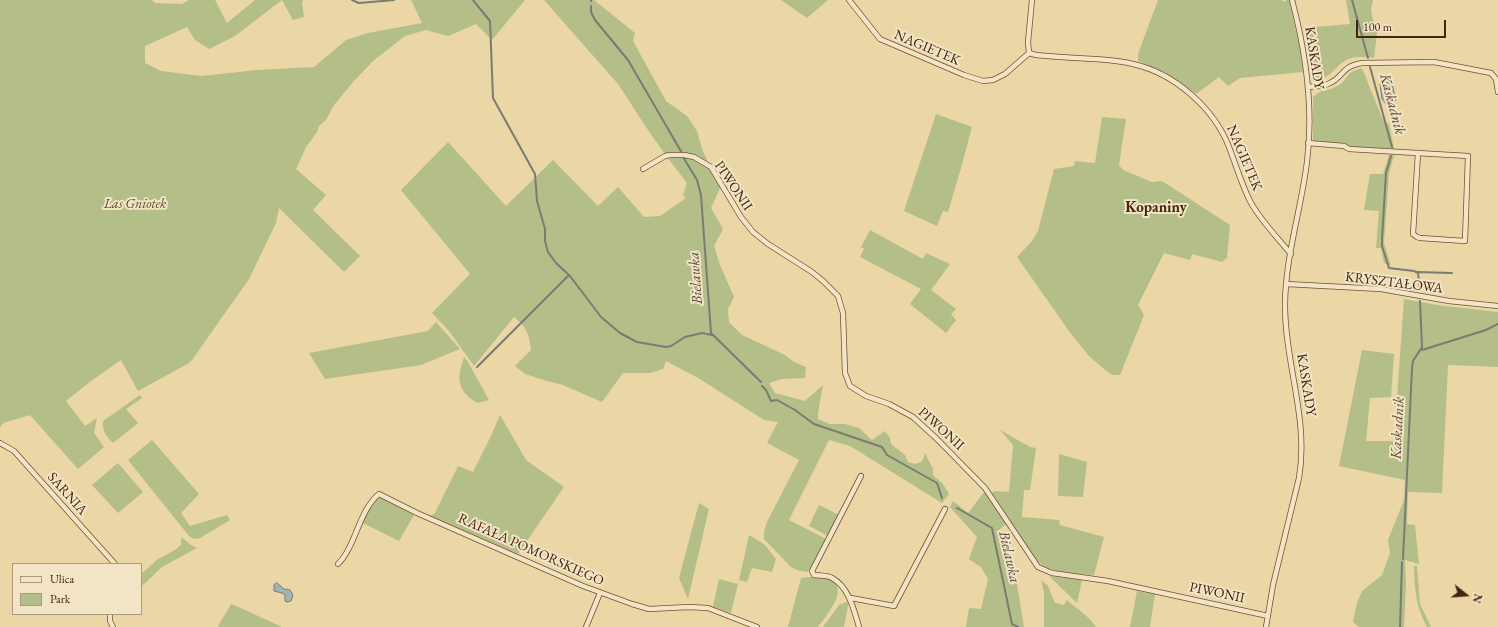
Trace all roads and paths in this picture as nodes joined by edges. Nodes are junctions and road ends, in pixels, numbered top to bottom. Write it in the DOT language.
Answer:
graph roads {
  1 [pos="849,0"];
  2 [pos="1032,0"];
  3 [pos="1292,0"];
  4 [pos="1030,53"];
  5 [pos="1308,87"];
  6 [pos="1498,92"];
  7 [pos="1308,144"];
  8 [pos="1418,153"];
  9 [pos="643,169"];
  10 [pos="1291,254"];
  11 [pos="1286,284"];
  12 [pos="1498,306"];
  13 [pos="0,443"];
  14 [pos="861,476"];
  15 [pos="945,509"];
  16 [pos="114,563"];
  17 [pos="338,564"];
  18 [pos="600,593"];
  19 [pos="851,598"];
  20 [pos="110,615"];
  21 [pos="1268,616"];
  22 [pos="113,627"];
  23 [pos="586,627"];
  24 [pos="757,627"];
  25 [pos="859,627"];
  26 [pos="1266,627"];
  1 -- 4 [label="street, NAGIETEK"];
  2 -- 4 [label="street"];
  3 -- 5 [label="street, KASKADY"];
  4 -- 10 [label="street, NAGIETEK"];
  5 -- 6 [label="street"];
  5 -- 7 [label="street, KASKADY"];
  7 -- 8 [label="street"];
  7 -- 10 [label="street, KASKADY"];
  8 -- 8 [label="street"];
  9 -- 21 [label="street, PIWONII"];
  10 -- 11 [label="street, KASKADY"];
  11 -- 12 [label="street, KRYSZTAŁOWA"];
  11 -- 21 [label="street, KASKADY"];
  13 -- 16 [label="street, SARNIA"];
  14 -- 19 [label="street"];
  15 -- 19 [label="street"];
  17 -- 18 [label="street, RAFAŁA POMORSKIEGO"];
  18 -- 23 [label="street"];
  18 -- 24 [label="street, RAFAŁA POMORSKIEGO"];
  19 -- 25 [label="street"];
  20 -- 22 [label="street"];
  21 -- 26 [label="street, KASKADY"];
}
